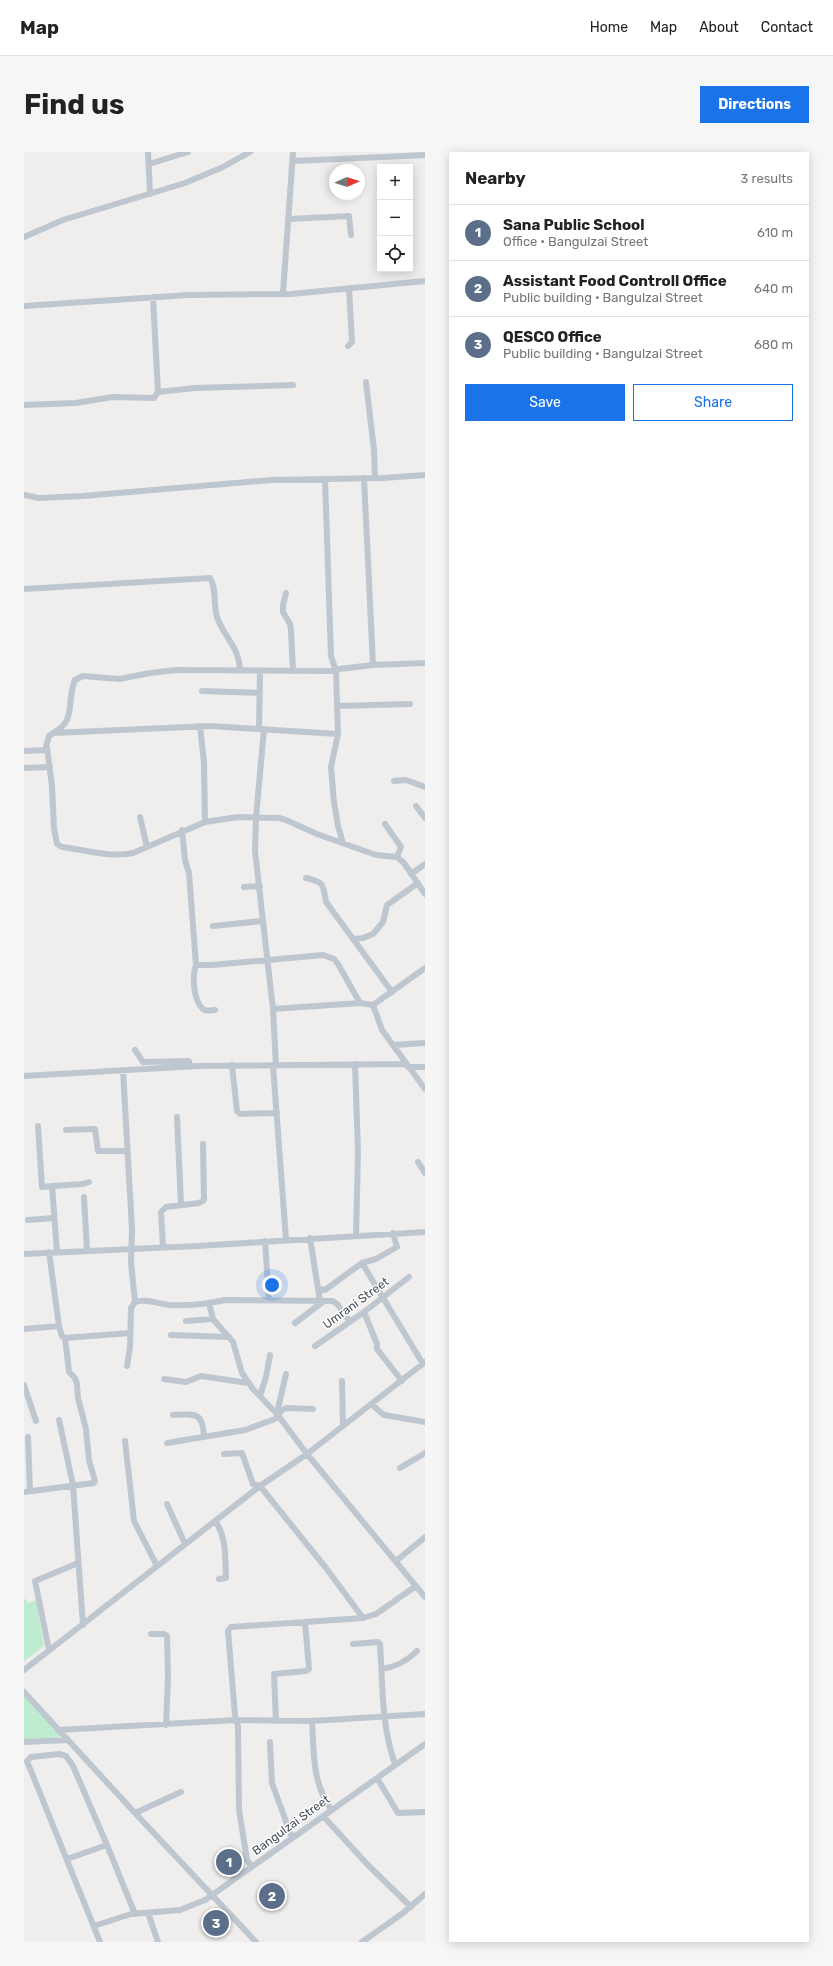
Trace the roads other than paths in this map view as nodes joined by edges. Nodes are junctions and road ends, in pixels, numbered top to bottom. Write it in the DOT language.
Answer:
graph roads {
  1 [pos="148,152"];
  2 [pos="188,152"];
  3 [pos="250,152"];
  4 [pos="293,152"];
  5 [pos="391,154"];
  6 [pos="423,154"];
  7 [pos="294,161"];
  8 [pos="150,164"];
  9 [pos="150,194"];
  10 [pos="290,219"];
  11 [pos="351,235"];
  12 [pos="24,237"];
  13 [pos="425,281"];
  14 [pos="349,288"];
  15 [pos="282,293"];
  16 [pos="153,297"];
  17 [pos="24,306"];
  18 [pos="348,346"];
  19 [pos="366,382"];
  20 [pos="293,385"];
  21 [pos="158,392"];
  22 [pos="24,405"];
  23 [pos="425,475"];
  24 [pos="364,478"];
  25 [pos="375,478"];
  26 [pos="325,479"];
  27 [pos="24,494"];
  28 [pos="24,589"];
  29 [pos="286,593"];
  30 [pos="425,663"];
  31 [pos="373,665"];
  32 [pos="240,671"];
  33 [pos="260,671"];
  34 [pos="293,671"];
  35 [pos="336,671"];
  36 [pos="202,691"];
  37 [pos="260,693"];
  38 [pos="410,704"];
  39 [pos="337,706"];
  40 [pos="200,726"];
  41 [pos="262,729"];
  42 [pos="53,733"];
  43 [pos="338,734"];
  44 [pos="47,747"];
  45 [pos="24,751"];
  46 [pos="50,767"];
  47 [pos="24,768"];
  48 [pos="394,781"];
  49 [pos="425,787"];
  50 [pos="416,806"];
  51 [pos="140,817"];
  52 [pos="256,818"];
  53 [pos="425,818"];
  54 [pos="205,822"];
  55 [pos="385,824"];
  56 [pos="182,830"];
  57 [pos="343,843"];
  58 [pos="147,847"];
  59 [pos="397,857"];
  60 [pos="425,864"];
  61 [pos="411,874"];
  62 [pos="306,878"];
  63 [pos="418,883"];
  64 [pos="260,886"];
  65 [pos="244,887"];
  66 [pos="425,894"];
  67 [pos="262,921"];
  68 [pos="214,926"];
  69 [pos="353,939"];
  70 [pos="267,960"];
  71 [pos="196,965"];
  72 [pos="425,968"];
  73 [pos="392,992"];
  74 [pos="360,1003"];
  75 [pos="373,1005"];
  76 [pos="273,1009"];
  77 [pos="216,1010"];
  78 [pos="425,1043"];
  79 [pos="393,1046"];
  80 [pos="135,1050"];
  81 [pos="355,1064"];
  82 [pos="232,1065"];
  83 [pos="190,1066"];
  84 [pos="274,1066"];
  85 [pos="407,1066"];
  86 [pos="425,1067"];
  87 [pos="124,1070"];
  88 [pos="24,1076"];
  89 [pos="425,1089"];
  90 [pos="277,1112"];
  91 [pos="177,1117"];
  92 [pos="38,1126"];
  93 [pos="66,1130"];
  94 [pos="203,1144"];
  95 [pos="127,1151"];
  96 [pos="418,1162"];
  97 [pos="425,1173"];
  98 [pos="89,1182"];
  99 [pos="52,1186"];
  100 [pos="84,1197"];
  101 [pos="181,1205"];
  102 [pos="54,1218"];
  103 [pos="28,1220"];
  104 [pos="425,1232"];
  105 [pos="393,1233"];
  106 [pos="356,1236"];
  107 [pos="310,1238"];
  108 [pos="286,1239"];
  109 [pos="265,1241"];
  110 [pos="163,1247"];
  111 [pos="132,1248"];
  112 [pos="87,1250"];
  113 [pos="49,1252"];
  114 [pos="57,1252"];
  115 [pos="24,1254"];
  116 [pos="362,1263"];
  117 [pos="409,1277"];
  118 [pos="319,1289"];
  119 [pos="383,1297"];
  120 [pos="269,1300"];
  121 [pos="322,1301"];
  122 [pos="135,1302"];
  123 [pos="209,1303"];
  124 [pos="364,1312"];
  125 [pos="213,1319"];
  126 [pos="186,1321"];
  127 [pos="350,1322"];
  128 [pos="295,1323"];
  129 [pos="58,1326"];
  130 [pos="24,1329"];
  131 [pos="130,1333"];
  132 [pos="171,1335"];
  133 [pos="228,1337"];
  134 [pos="65,1338"];
  135 [pos="315,1346"];
  136 [pos="270,1355"];
  137 [pos="424,1363"];
  138 [pos="127,1366"];
  139 [pos="286,1374"];
  140 [pos="164,1379"];
  141 [pos="342,1381"];
  142 [pos="402,1381"];
  143 [pos="248,1383"];
  144 [pos="24,1385"];
  145 [pos="260,1396"];
  146 [pos="371,1404"];
  147 [pos="313,1409"];
  148 [pos="277,1414"];
  149 [pos="173,1415"];
  150 [pos="36,1420"];
  151 [pos="58,1420"];
  152 [pos="425,1422"];
  153 [pos="343,1426"];
  154 [pos="28,1437"];
  155 [pos="204,1437"];
  156 [pos="125,1441"];
  157 [pos="167,1443"];
  158 [pos="425,1453"];
  159 [pos="224,1454"];
  160 [pos="307,1454"];
  161 [pos="400,1468"];
  162 [pos="73,1485"];
  163 [pos="260,1486"];
  164 [pos="27,1491"];
  165 [pos="167,1504"];
  166 [pos="215,1521"];
  167 [pos="425,1537"];
  168 [pos="185,1544"];
  169 [pos="396,1561"];
  170 [pos="78,1563"];
  171 [pos="157,1566"];
  172 [pos="218,1579"];
  173 [pos="416,1586"];
  174 [pos="424,1593"];
  175 [pos="363,1618"];
  176 [pos="304,1622"];
  177 [pos="83,1625"];
  178 [pos="151,1634"];
  179 [pos="353,1644"];
  180 [pos="49,1650"];
  181 [pos="417,1651"];
  182 [pos="382,1669"];
  183 [pos="24,1670"];
  184 [pos="24,1692"];
  185 [pos="425,1714"];
  186 [pos="384,1716"];
  187 [pos="236,1720"];
  188 [pos="276,1720"];
  189 [pos="312,1721"];
  190 [pos="166,1725"];
  191 [pos="58,1730"];
  192 [pos="68,1740"];
  193 [pos="24,1742"];
  194 [pos="270,1742"];
  195 [pos="425,1744"];
  196 [pos="395,1764"];
  197 [pos="377,1778"];
  198 [pos="181,1792"];
  199 [pos="331,1810"];
  200 [pos="425,1812"];
  201 [pos="134,1813"];
  202 [pos="323,1816"];
  203 [pos="292,1838"];
  204 [pos="108,1844"];
  205 [pos="67,1859"];
  206 [pos="252,1867"];
  207 [pos="425,1894"];
  208 [pos="211,1896"];
  209 [pos="411,1907"];
  210 [pos="148,1913"];
  211 [pos="135,1914"];
  212 [pos="94,1926"];
  213 [pos="100,1942"];
  214 [pos="158,1942"];
  215 [pos="256,1942"];
  216 [pos="362,1942"];
  1 -- 8 [label="street"];
  2 -- 8 [label="street"];
  3 -- 9 [label="street"];
  4 -- 7 [label="street"];
  5 -- 6 [label="street"];
  5 -- 7 [label="street"];
  7 -- 10 [label="street"];
  8 -- 9 [label="street"];
  9 -- 12 [label="street"];
  10 -- 11 [label="street"];
  10 -- 15 [label="street"];
  13 -- 14 [label="street"];
  14 -- 15 [label="street"];
  14 -- 18 [label="street"];
  15 -- 16 [label="street"];
  16 -- 17 [label="street"];
  16 -- 21 [label="street"];
  19 -- 25 [label="street"];
  20 -- 21 [label="street"];
  21 -- 22 [label="street"];
  23 -- 25 [label="street"];
  24 -- 25 [label="street"];
  24 -- 26 [label="street"];
  24 -- 31 [label="street"];
  26 -- 27 [label="street"];
  26 -- 35 [label="street"];
  28 -- 32 [label="street"];
  29 -- 34 [label="street"];
  30 -- 31 [label="street"];
  31 -- 35 [label="street"];
  32 -- 33 [label="street"];
  32 -- 42 [label="street"];
  33 -- 34 [label="street"];
  33 -- 37 [label="street"];
  34 -- 35 [label="street"];
  35 -- 39 [label="street"];
  36 -- 37 [label="street"];
  37 -- 41 [label="street"];
  38 -- 39 [label="street"];
  39 -- 43 [label="street"];
  40 -- 41 [label="street"];
  40 -- 42 [label="street"];
  40 -- 54 [label="street"];
  41 -- 43 [label="street"];
  41 -- 52 [label="street"];
  42 -- 44 [label="street"];
  43 -- 57 [label="street"];
  44 -- 45 [label="street"];
  44 -- 46 [label="street"];
  46 -- 47 [label="street"];
  46 -- 58 [label="street"];
  48 -- 49 [label="street"];
  50 -- 53 [label="street"];
  51 -- 58 [label="street"];
  52 -- 54 [label="street"];
  52 -- 57 [label="street"];
  52 -- 64 [label="street"];
  54 -- 56 [label="street"];
  55 -- 59 [label="street"];
  56 -- 58 [label="street"];
  56 -- 71 [label="street"];
  57 -- 59 [label="street"];
  59 -- 61 [label="street"];
  60 -- 61 [label="street"];
  61 -- 63 [label="street"];
  62 -- 69 [label="street"];
  63 -- 66 [label="street"];
  63 -- 69 [label="street"];
  64 -- 65 [label="street"];
  64 -- 67 [label="street"];
  67 -- 68 [label="street"];
  67 -- 70 [label="street"];
  69 -- 73 [label="street"];
  70 -- 71 [label="street"];
  70 -- 74 [label="street"];
  70 -- 76 [label="street"];
  71 -- 77 [label="street"];
  72 -- 73 [label="street"];
  73 -- 75 [label="street"];
  74 -- 75 [label="street"];
  74 -- 76 [label="street"];
  75 -- 79 [label="street"];
  76 -- 84 [label="street"];
  78 -- 79 [label="street"];
  79 -- 85 [label="street"];
  80 -- 83 [label="street"];
  81 -- 84 [label="street"];
  81 -- 85 [label="street"];
  81 -- 106 [label="street"];
  82 -- 83 [label="street"];
  82 -- 84 [label="street"];
  82 -- 90 [label="street"];
  83 -- 87 [label="street"];
  84 -- 90 [label="street"];
  85 -- 86 [label="street"];
  85 -- 89 [label="street"];
  87 -- 88 [label="street"];
  87 -- 95 [label="street"];
  90 -- 108 [label="street"];
  91 -- 101 [label="street"];
  92 -- 99 [label="street"];
  93 -- 95 [label="street"];
  94 -- 101 [label="street"];
  95 -- 111 [label="street"];
  96 -- 97 [label="street"];
  98 -- 99 [label="street"];
  99 -- 102 [label="street"];
  100 -- 112 [label="street"];
  101 -- 110 [label="street"];
  102 -- 103 [label="street"];
  102 -- 114 [label="street"];
  104 -- 105 [label="street"];
  105 -- 106 [label="street"];
  105 -- 116 [label="street"];
  106 -- 107 [label="street"];
  107 -- 108 [label="street"];
  107 -- 118 [label="street"];
  108 -- 109 [label="street"];
  109 -- 110 [label="street"];
  109 -- 120 [label="street"];
  110 -- 111 [label="street"];
  111 -- 112 [label="street"];
  111 -- 122 [label="street"];
  112 -- 114 [label="street"];
  113 -- 114 [label="street"];
  113 -- 115 [label="street"];
  113 -- 129 [label="street"];
  116 -- 118 [label="street"];
  116 -- 119 [label="street"];
  117 -- 119 [label="street, Umrani Street"];
  118 -- 121 [label="street"];
  119 -- 124 [label="street, Umrani Street"];
  119 -- 137 [label="street"];
  120 -- 121 [label="street"];
  120 -- 123 [label="street"];
  121 -- 127 [label="street"];
  121 -- 128 [label="street"];
  122 -- 123 [label="street"];
  122 -- 131 [label="street"];
  123 -- 125 [label="street"];
  124 -- 127 [label="street, Umrani Street"];
  124 -- 142 [label="street"];
  125 -- 126 [label="street"];
  125 -- 133 [label="street"];
  127 -- 135 [label="street, Umrani Street"];
  129 -- 130 [label="street"];
  129 -- 134 [label="street"];
  131 -- 134 [label="street"];
  131 -- 138 [label="street"];
  132 -- 133 [label="street"];
  133 -- 143 [label="street"];
  134 -- 162 [label="street"];
  136 -- 145 [label="street"];
  137 -- 142 [label="street"];
  139 -- 148 [label="street"];
  140 -- 143 [label="street"];
  141 -- 153 [label="street"];
  142 -- 146 [label="street"];
  143 -- 145 [label="street"];
  144 -- 150 [label="street"];
  145 -- 148 [label="street"];
  146 -- 152 [label="street"];
  146 -- 153 [label="street"];
  147 -- 148 [label="street"];
  148 -- 155 [label="street"];
  148 -- 160 [label="street"];
  149 -- 155 [label="street"];
  151 -- 162 [label="street"];
  153 -- 160 [label="street"];
  154 -- 164 [label="street"];
  155 -- 157 [label="street"];
  156 -- 171 [label="street"];
  158 -- 161 [label="street"];
  159 -- 163 [label="street"];
  160 -- 163 [label="street"];
  160 -- 169 [label="street"];
  162 -- 164 [label="street"];
  162 -- 170 [label="street"];
  163 -- 166 [label="street"];
  163 -- 175 [label="street"];
  165 -- 168 [label="street"];
  166 -- 168 [label="street"];
  166 -- 172 [label="street"];
  167 -- 169 [label="street"];
  168 -- 171 [label="street"];
  169 -- 173 [label="street"];
  170 -- 177 [label="street"];
  170 -- 180 [label="street"];
  171 -- 177 [label="street"];
  173 -- 174 [label="street"];
  173 -- 175 [label="street"];
  175 -- 176 [label="street"];
  176 -- 187 [label="street"];
  176 -- 188 [label="street"];
  177 -- 180 [label="street"];
  178 -- 190 [label="street"];
  179 -- 182 [label="street"];
  180 -- 183 [label="street"];
  181 -- 182 [label="street"];
  182 -- 186 [label="street"];
  184 -- 191 [label="street"];
  185 -- 186 [label="street"];
  186 -- 189 [label="street"];
  186 -- 196 [label="street"];
  187 -- 188 [label="street"];
  187 -- 190 [label="street"];
  187 -- 206 [label="street"];
  188 -- 189 [label="street"];
  189 -- 199 [label="street"];
  190 -- 191 [label="street"];
  191 -- 192 [label="street"];
  192 -- 193 [label="street"];
  192 -- 201 [label="street"];
  194 -- 203 [label="street"];
  195 -- 196 [label="street, Bangulzai Street"];
  196 -- 197 [label="street, Bangulzai Street"];
  197 -- 199 [label="street, Bangulzai Street"];
  197 -- 200 [label="street"];
  198 -- 201 [label="street"];
  199 -- 202 [label="street, Bangulzai Street"];
  201 -- 208 [label="street"];
  202 -- 203 [label="street, Bangulzai Street"];
  202 -- 209 [label="street"];
  203 -- 206 [label="street, Bangulzai Street"];
  204 -- 205 [label="street"];
  204 -- 205 [label="street"];
  204 -- 211 [label="street"];
  205 -- 212 [label="street"];
  206 -- 208 [label="street, Bangulzai Street"];
  207 -- 209 [label="street"];
  208 -- 210 [label="street, Bangulzai Street"];
  208 -- 215 [label="street"];
  209 -- 216 [label="street"];
  210 -- 211 [label="street, Bangulzai Street"];
  210 -- 214 [label="street"];
  211 -- 212 [label="street, Bangulzai Street"];
  212 -- 213 [label="street"];
}
